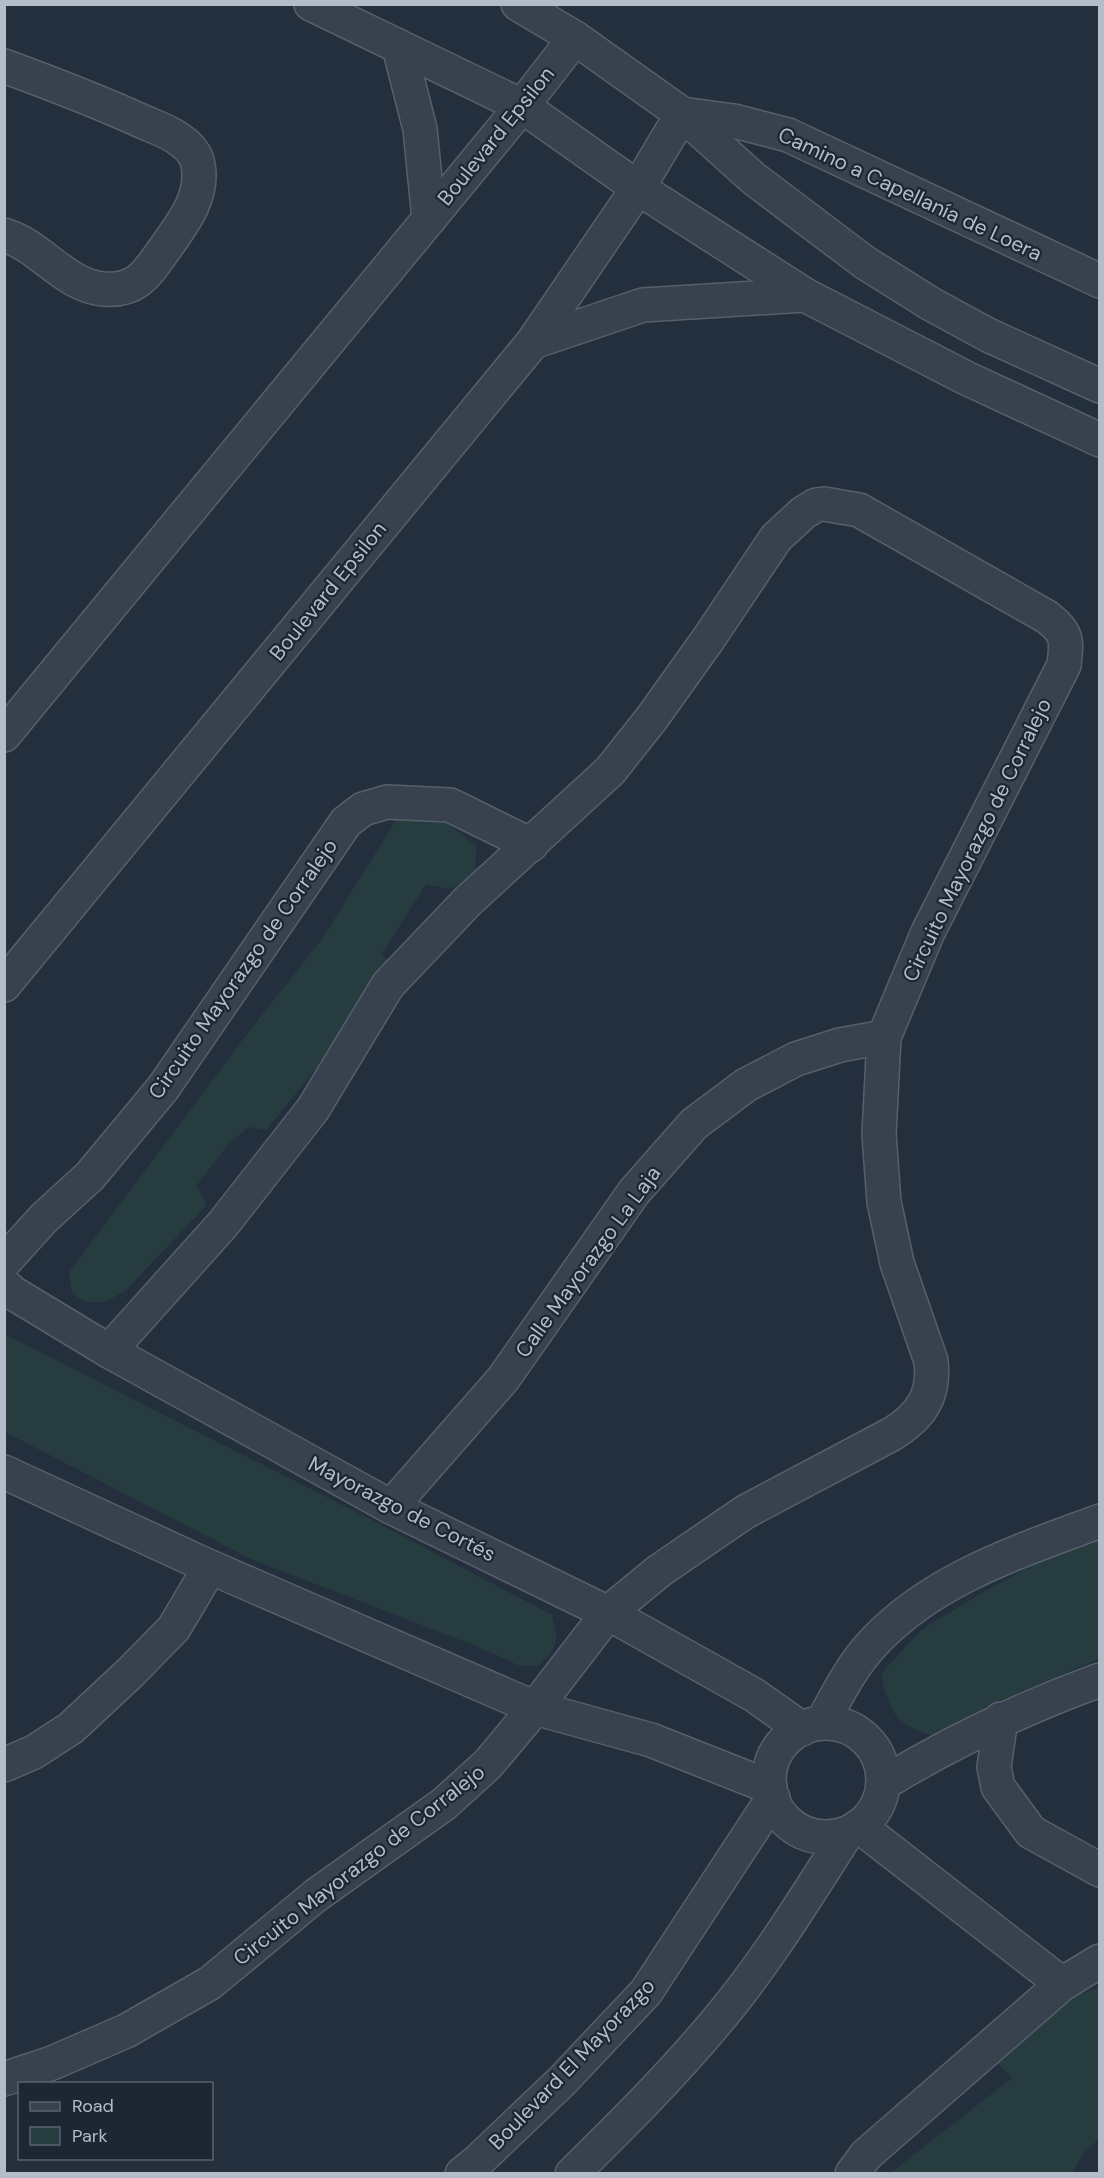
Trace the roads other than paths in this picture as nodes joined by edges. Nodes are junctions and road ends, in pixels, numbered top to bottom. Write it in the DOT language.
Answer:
graph roads {
  1 [pos="310,4"];
  2 [pos="518,4"];
  3 [pos="575,38"];
  4 [pos="399,47"];
  5 [pos="4,66"];
  6 [pos="522,106"];
  7 [pos="682,114"];
  8 [pos="638,188"];
  9 [pos="429,219"];
  10 [pos="4,235"];
  11 [pos="1100,281"];
  12 [pos="805,295"];
  13 [pos="533,342"];
  14 [pos="1100,386"];
  15 [pos="1100,440"];
  16 [pos="4,735"];
  17 [pos="531,845"];
  18 [pos="4,985"];
  19 [pos="884,1037"];
  20 [pos="4,1262"];
  21 [pos="4,1285"];
  22 [pos="109,1351"];
  23 [pos="4,1472"];
  24 [pos="391,1507"];
  25 [pos="1100,1521"];
  26 [pos="210,1567"];
  27 [pos="608,1613"];
  28 [pos="1100,1680"];
  29 [pos="535,1708"];
  30 [pos="1001,1719"];
  31 [pos="812,1726"];
  32 [pos="4,1765"];
  33 [pos="884,1783"];
  34 [pos="772,1793"];
  35 [pos="853,1829"];
  36 [pos="1100,1870"];
  37 [pos="1100,1960"];
  38 [pos="1062,1984"];
  39 [pos="4,2079"];
  40 [pos="462,2174"];
  41 [pos="572,2174"];
  42 [pos="852,2174"];
  1 -- 4 [label="street"];
  2 -- 3 [label="street"];
  3 -- 6 [label="street, Boulevard Epsilon"];
  3 -- 7 [label="street"];
  4 -- 6 [label="street"];
  4 -- 9 [label="street"];
  5 -- 10 [label="street"];
  6 -- 8 [label="street"];
  6 -- 9 [label="street, Boulevard Epsilon"];
  7 -- 8 [label="street, Boulevard Epsilon"];
  7 -- 11 [label="street, Camino a Capellanía de Loera"];
  7 -- 14 [label="street"];
  8 -- 12 [label="street"];
  8 -- 13 [label="street, Boulevard Epsilon"];
  9 -- 16 [label="street, Boulevard Epsilon"];
  12 -- 13 [label="street"];
  12 -- 15 [label="street"];
  13 -- 18 [label="street, Boulevard Epsilon"];
  17 -- 19 [label="street, Circuito Mayorazgo de Corralejo"];
  17 -- 20 [label="street, Circuito Mayorazgo de Corralejo"];
  17 -- 22 [label="street, Circuito Mayorazgo de Corralejo"];
  19 -- 24 [label="street, Calle Mayorazgo La Laja"];
  19 -- 27 [label="street, Circuito Mayorazgo de Corralejo"];
  21 -- 22 [label="street, Mayorazgo de Cortés"];
  22 -- 24 [label="street, Mayorazgo de Cortés"];
  23 -- 26 [label="street"];
  24 -- 27 [label="street, Mayorazgo de Cortés"];
  25 -- 31 [label="street"];
  26 -- 29 [label="street"];
  26 -- 32 [label="street"];
  27 -- 29 [label="street, Circuito Mayorazgo de Corralejo"];
  27 -- 31 [label="street, Mayorazgo de Cortés"];
  28 -- 30 [label="street"];
  29 -- 34 [label="street"];
  29 -- 39 [label="street, Circuito Mayorazgo de Corralejo"];
  30 -- 33 [label="street"];
  30 -- 36 [label="street"];
  31 -- 33 [label="street"];
  31 -- 34 [label="street"];
  33 -- 35 [label="street"];
  34 -- 35 [label="street"];
  34 -- 40 [label="street, Boulevard El Mayorazgo"];
  35 -- 38 [label="street"];
  35 -- 41 [label="street"];
  37 -- 38 [label="street"];
  38 -- 42 [label="street"];
}
